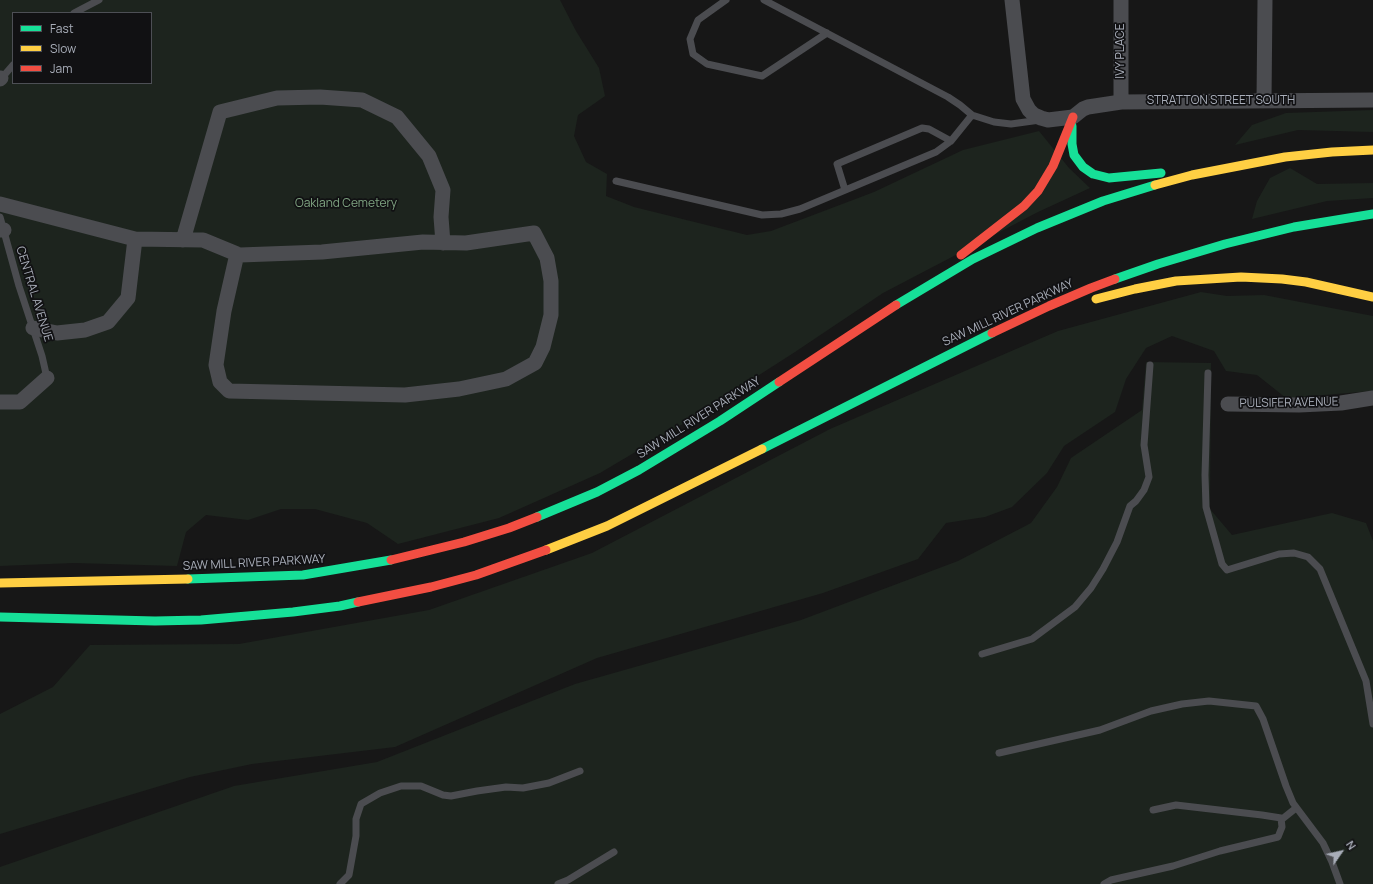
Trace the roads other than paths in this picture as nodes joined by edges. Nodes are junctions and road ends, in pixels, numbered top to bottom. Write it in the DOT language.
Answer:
graph roads {
  1 [pos="99,0"];
  2 [pos="726,0"];
  3 [pos="764,0"];
  4 [pos="1012,0"];
  5 [pos="1121,0"];
  6 [pos="1265,0"];
  7 [pos="76,12"];
  8 [pos="827,33"];
  9 [pos="12,66"];
  10 [pos="0,79"];
  11 [pos="1373,100"];
  12 [pos="1264,101"];
  13 [pos="1121,102"];
  14 [pos="972,115"];
  15 [pos="1074,117"];
  16 [pos="1048,120"];
  17 [pos="951,141"];
  18 [pos="1373,150"];
  19 [pos="1234,166"];
  20 [pos="616,181"];
  21 [pos="845,190"];
  22 [pos="0,204"];
  23 [pos="1373,214"];
  24 [pos="1,226"];
  25 [pos="135,239"];
  26 [pos="183,240"];
  27 [pos="444,243"];
  28 [pos="237,254"];
  29 [pos="1373,297"];
  30 [pos="890,308"];
  31 [pos="1027,316"];
  32 [pos="33,328"];
  33 [pos="1150,365"];
  34 [pos="1208,373"];
  35 [pos="47,378"];
  36 [pos="1373,398"];
  37 [pos="0,402"];
  38 [pos="1228,404"];
  39 [pos="0,583"];
  40 [pos="0,616"];
  41 [pos="982,654"];
  42 [pos="1373,724"];
  43 [pos="1000,753"];
  44 [pos="580,771"];
  45 [pos="1296,808"];
  46 [pos="1153,810"];
  47 [pos="1281,820"];
  48 [pos="614,852"];
  49 [pos="340,884"];
  50 [pos="558,884"];
  51 [pos="1104,884"];
  52 [pos="1340,884"];
  1 -- 7 [label="lane"];
  2 -- 8 [label="lane"];
  3 -- 8 [label="lane"];
  4 -- 16 [label="street"];
  5 -- 13 [label="street, IVY PLACE"];
  6 -- 12 [label="street"];
  8 -- 14 [label="lane"];
  9 -- 10 [label="lane"];
  11 -- 12 [label="street, STRATTON STREET SOUTH"];
  12 -- 13 [label="street, STRATTON STREET SOUTH"];
  13 -- 15 [label="street, STRATTON STREET SOUTH"];
  14 -- 16 [label="lane"];
  14 -- 17 [label="lane"];
  15 -- 16 [label="street"];
  15 -- 19 [label="highway"];
  15 -- 30 [label="highway"];
  17 -- 21 [label="lane"];
  17 -- 21 [label="lane"];
  18 -- 19 [label="highway, SAW MILL RIVER PARKWAY"];
  19 -- 30 [label="highway, SAW MILL RIVER PARKWAY"];
  20 -- 21 [label="lane"];
  22 -- 25 [label="street"];
  23 -- 31 [label="highway, SAW MILL RIVER PARKWAY"];
  24 -- 32 [label="lane, CENTRAL AVENUE"];
  25 -- 26 [label="street"];
  25 -- 32 [label="street"];
  26 -- 27 [label="street"];
  26 -- 28 [label="street"];
  27 -- 28 [label="street"];
  27 -- 28 [label="street"];
  29 -- 31 [label="highway"];
  30 -- 39 [label="highway, SAW MILL RIVER PARKWAY"];
  31 -- 40 [label="highway, SAW MILL RIVER PARKWAY"];
  32 -- 35 [label="lane, CENTRAL AVENUE"];
  33 -- 41 [label="lane"];
  34 -- 42 [label="lane"];
  35 -- 37 [label="street"];
  36 -- 38 [label="street, PULSIFER AVENUE"];
  43 -- 45 [label="lane"];
  44 -- 49 [label="lane"];
  45 -- 47 [label="lane"];
  45 -- 52 [label="lane"];
  46 -- 47 [label="lane"];
  47 -- 51 [label="lane"];
  48 -- 50 [label="lane"];
}
